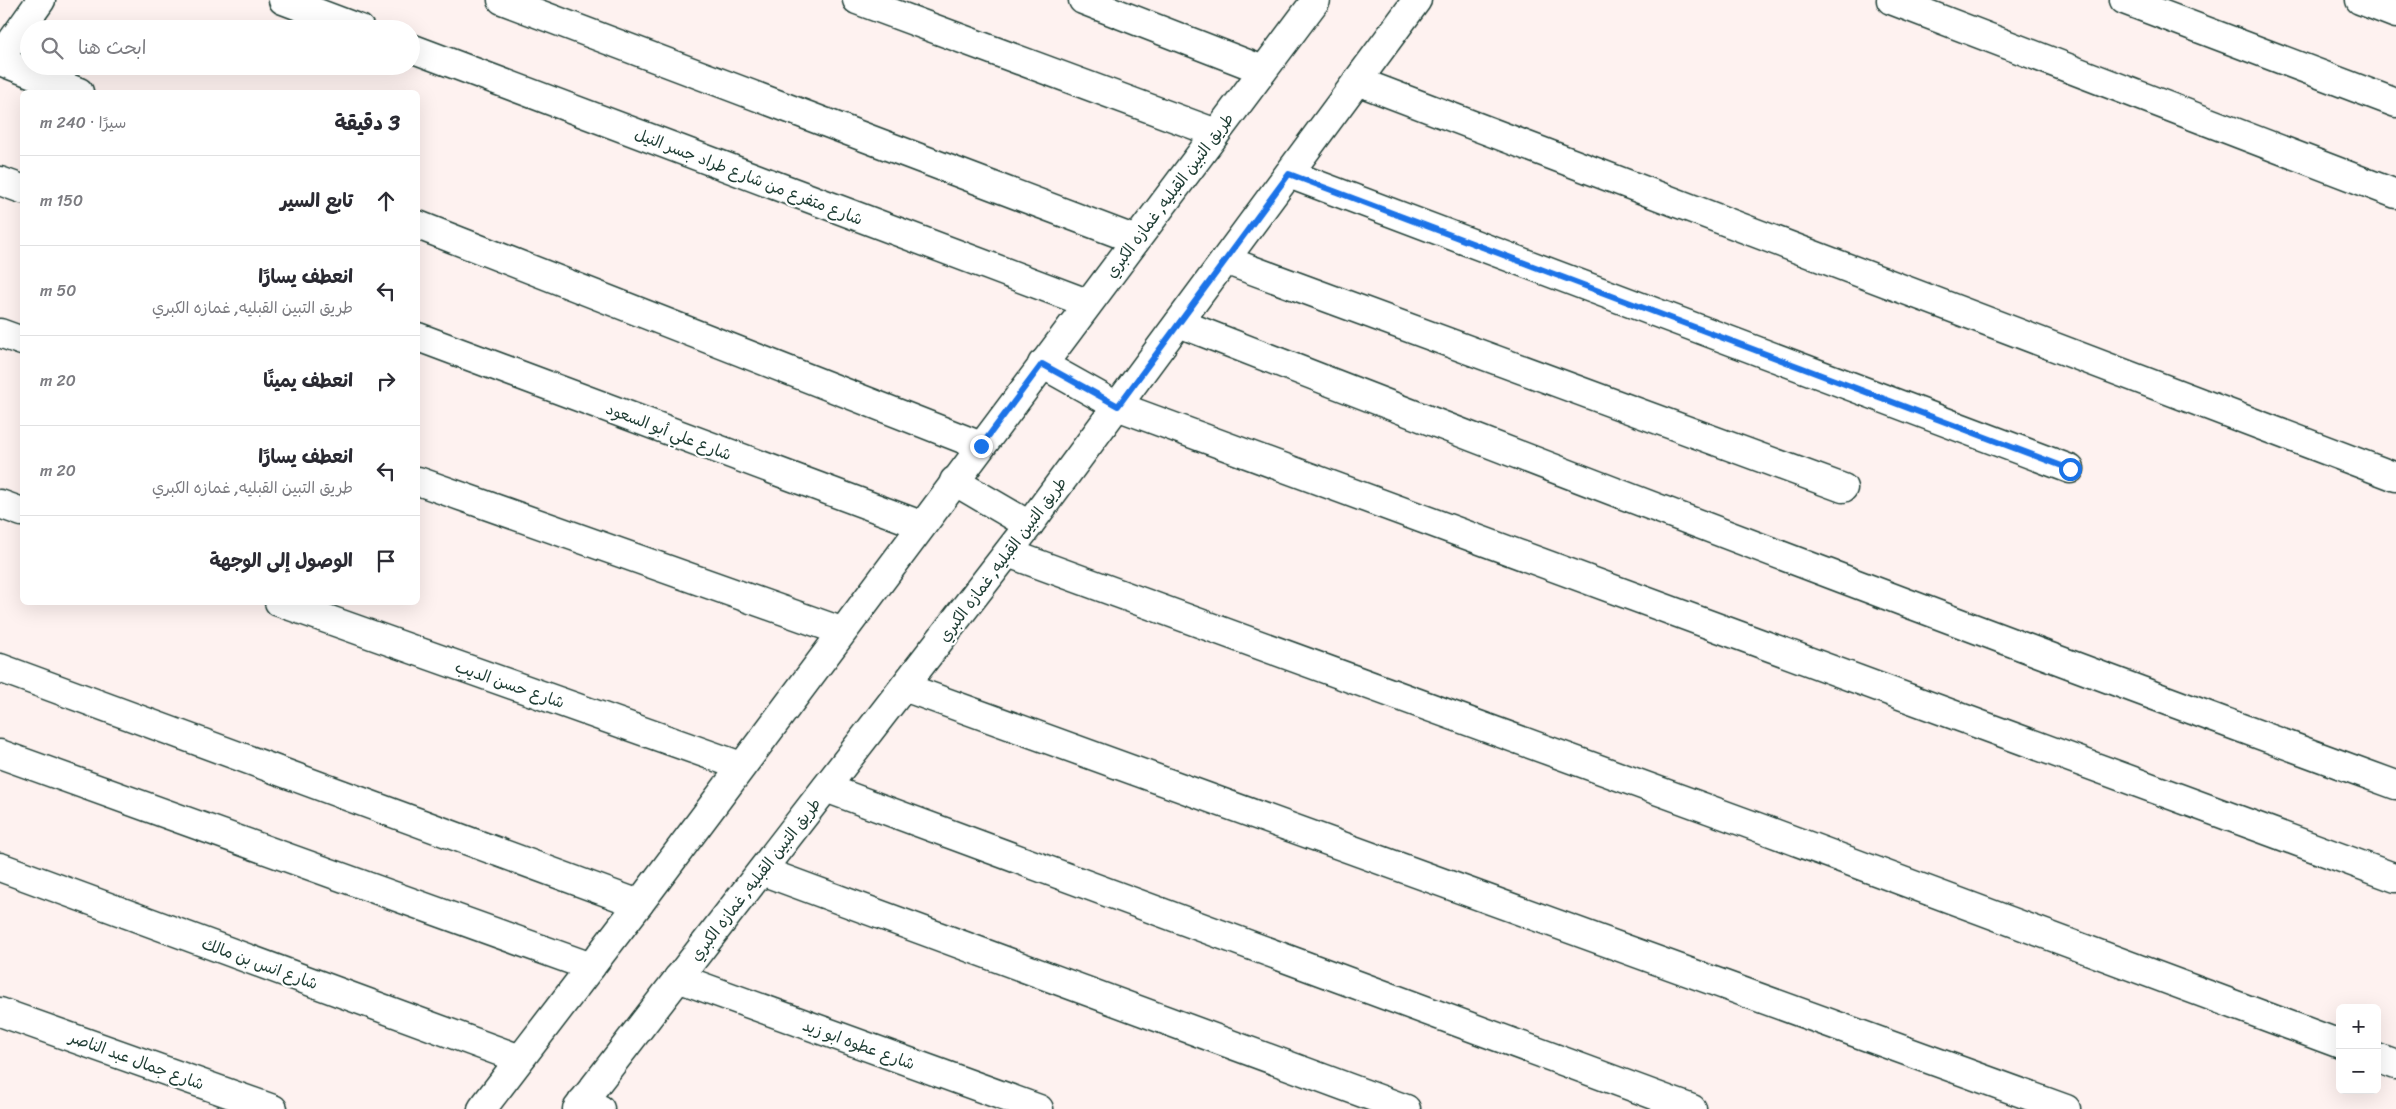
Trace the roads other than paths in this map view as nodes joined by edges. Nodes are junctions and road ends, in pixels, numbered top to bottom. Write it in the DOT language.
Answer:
graph roads {
  1 [pos="41,0"];
  2 [pos="284,0"];
  3 [pos="502,0"];
  4 [pos="857,0"];
  5 [pos="1083,0"];
  6 [pos="1314,0"];
  7 [pos="1417,0"];
  8 [pos="1891,0"];
  9 [pos="2124,0"];
  10 [pos="2360,0"];
  11 [pos="2396,14"];
  12 [pos="27,20"];
  13 [pos="336,20"];
  14 [pos="20,31"];
  15 [pos="420,51"];
  16 [pos="0,60"];
  17 [pos="20,68"];
  18 [pos="1263,70"];
  19 [pos="38,75"];
  20 [pos="1357,81"];
  21 [pos="75,90"];
  22 [pos="2396,103"];
  23 [pos="1216,133"];
  24 [pos="1289,174"];
  25 [pos="0,181"];
  26 [pos="20,188"];
  27 [pos="2396,194"];
  28 [pos="420,226"];
  29 [pos="1136,240"];
  30 [pos="1225,260"];
  31 [pos="1087,304"];
  32 [pos="1179,322"];
  33 [pos="0,333"];
  34 [pos="420,338"];
  35 [pos="20,340"];
  36 [pos="1042,364"];
  37 [pos="1118,406"];
  38 [pos="981,446"];
  39 [pos="2070,469"];
  40 [pos="2396,477"];
  41 [pos="954,481"];
  42 [pos="420,482"];
  43 [pos="1843,488"];
  44 [pos="0,504"];
  45 [pos="20,511"];
  46 [pos="1030,525"];
  47 [pos="921,526"];
  48 [pos="1008,553"];
  49 [pos="287,605"];
  50 [pos="841,631"];
  51 [pos="0,668"];
  52 [pos="904,687"];
  53 [pos="0,754"];
  54 [pos="741,766"];
  55 [pos="2396,785"];
  56 [pos="826,788"];
  57 [pos="0,867"];
  58 [pos="762,870"];
  59 [pos="2396,878"];
  60 [pos="639,904"];
  61 [pos="591,967"];
  62 [pos="678,978"];
  63 [pos="0,1012"];
  64 [pos="2336,1043"];
  65 [pos="520,1059"];
  66 [pos="2381,1059"];
  67 [pos="2396,1065"];
  68 [pos="586,1107"];
  69 [pos="273,1109"];
  70 [pos="482,1109"];
  71 [pos="1039,1109"];
  72 [pos="1406,1109"];
  73 [pos="1692,1109"];
  74 [pos="2066,1109"];
  1 -- 12 [label="street"];
  2 -- 13 [label="street"];
  3 -- 29 [label="street"];
  4 -- 23 [label="street"];
  5 -- 18 [label="street"];
  6 -- 18 [label="street, طريق التبين القبليه, غمازه الكبري"];
  7 -- 20 [label="street, طريق التبين القبليه, غمازه الكبري"];
  8 -- 27 [label="street"];
  9 -- 22 [label="street"];
  10 -- 11 [label="street"];
  14 -- 16 [label="street"];
  15 -- 31 [label="street, شارع متفرع من شارع طراد جسر النيل"];
  16 -- 17 [label="street"];
  18 -- 23 [label="street, طريق التبين القبليه, غمازه الكبري"];
  19 -- 21 [label="street"];
  20 -- 24 [label="street, طريق التبين القبليه, غمازه الكبري"];
  20 -- 40 [label="street"];
  23 -- 29 [label="street, طريق التبين القبليه, غمازه الكبري"];
  24 -- 30 [label="street, طريق التبين القبليه, غمازه الكبري"];
  24 -- 39 [label="street"];
  25 -- 26 [label="street"];
  28 -- 38 [label="street"];
  29 -- 31 [label="street, طريق التبين القبليه, غمازه الكبري"];
  30 -- 32 [label="street, طريق التبين القبليه, غمازه الكبري"];
  30 -- 43 [label="street"];
  31 -- 36 [label="street, طريق التبين القبليه, غمازه الكبري"];
  32 -- 37 [label="street, طريق التبين القبليه, غمازه الكبري"];
  32 -- 55 [label="street"];
  33 -- 35 [label="street"];
  34 -- 47 [label="street, شارع علي أبو السعود"];
  36 -- 37 [label="street"];
  36 -- 38 [label="street, طريق التبين القبليه, غمازه الكبري"];
  37 -- 46 [label="street, طريق التبين القبليه, غمازه الكبري"];
  37 -- 59 [label="street"];
  38 -- 41 [label="street, طريق التبين القبليه, غمازه الكبري"];
  41 -- 46 [label="street"];
  41 -- 47 [label="street, طريق التبين القبليه, غمازه الكبري"];
  42 -- 50 [label="street"];
  44 -- 45 [label="street"];
  46 -- 48 [label="street, طريق التبين القبليه, غمازه الكبري"];
  47 -- 50 [label="street, طريق التبين القبليه, غمازه الكبري"];
  48 -- 52 [label="street, طريق التبين القبليه, غمازه الكبري"];
  48 -- 64 [label="street"];
  49 -- 54 [label="street, شارع حسن الديب"];
  50 -- 54 [label="street, طريق التبين القبليه, غمازه الكبري"];
  51 -- 60 [label="street"];
  52 -- 56 [label="street, طريق التبين القبليه, غمازه الكبري"];
  52 -- 74 [label="street"];
  53 -- 61 [label="street"];
  54 -- 60 [label="street, طريق التبين القبليه, غمازه الكبري"];
  56 -- 58 [label="street, طريق التبين القبليه, غمازه الكبري"];
  56 -- 73 [label="street"];
  57 -- 65 [label="street, شارع انس بن مالك"];
  58 -- 62 [label="street, طريق التبين القبليه, غمازه الكبري"];
  58 -- 72 [label="street"];
  60 -- 61 [label="street, طريق التبين القبليه, غمازه الكبري"];
  61 -- 65 [label="street, طريق التبين القبليه, غمازه الكبري"];
  62 -- 68 [label="street, طريق التبين القبليه, غمازه الكبري"];
  62 -- 71 [label="street, شارع عطوه ابو زيد"];
  63 -- 69 [label="street, شارع جمال عبد الناصر"];
  65 -- 70 [label="street, طريق التبين القبليه, غمازه الكبري"];
  66 -- 67 [label="street"];
}
